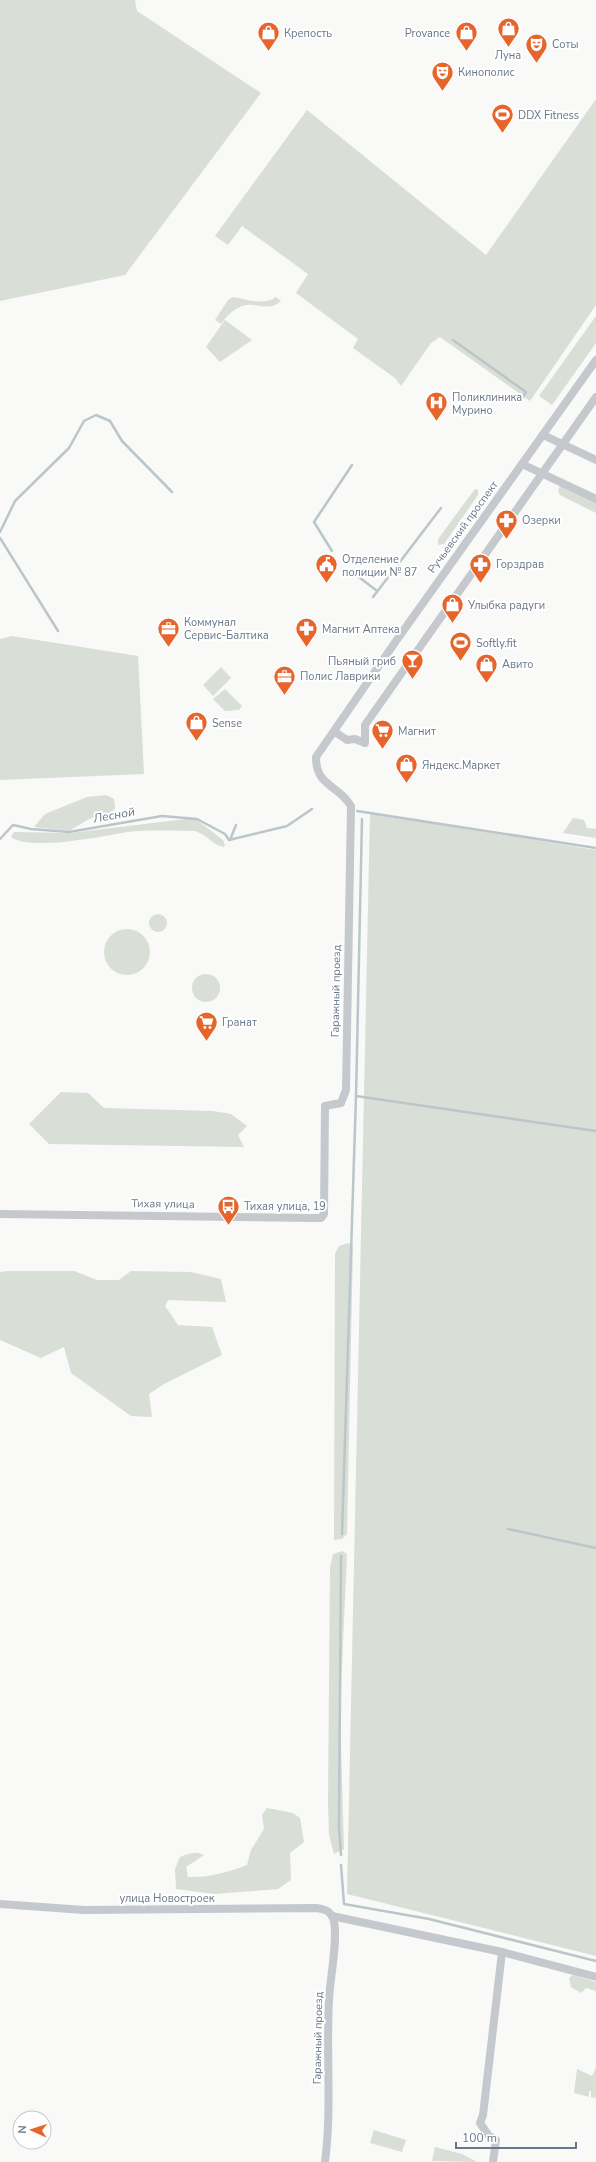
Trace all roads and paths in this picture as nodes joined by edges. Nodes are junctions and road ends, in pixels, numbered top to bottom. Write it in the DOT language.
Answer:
graph roads {
  1 [pos="596,360"];
  2 [pos="596,397"];
  3 [pos="543,435"];
  4 [pos="562,444"];
  5 [pos="596,460"];
  6 [pos="522,464"];
  7 [pos="542,473"];
  8 [pos="596,498"];
  9 [pos="334,732"];
  10 [pos="316,770"];
  11 [pos="0,1214"];
  12 [pos="324,1214"];
  13 [pos="0,1904"];
  14 [pos="332,1916"];
  15 [pos="502,1952"];
  16 [pos="596,1977"];
  17 [pos="325,2162"];
  18 [pos="493,2162"];
  1 -- 3 [label="street, Ручьевский проспект"];
  2 -- 4 [label="street"];
  3 -- 4 [label="street"];
  3 -- 6 [label="street, Ручьевский проспект"];
  4 -- 5 [label="street"];
  4 -- 7 [label="street"];
  6 -- 7 [label="street"];
  6 -- 9 [label="street, Ручьевский проспект"];
  7 -- 8 [label="street"];
  7 -- 9 [label="street"];
  9 -- 10 [label="street, Ручьевский проспект"];
  10 -- 12 [label="street, Гаражный проезд"];
  11 -- 12 [label="street, Тихая улица"];
  13 -- 14 [label="street, улица Новостроек"];
  14 -- 15 [label="street, улица Новостроек"];
  14 -- 17 [label="street, Гаражный проезд"];
  15 -- 16 [label="street, улица Новостроек"];
  15 -- 18 [label="street"];
}
